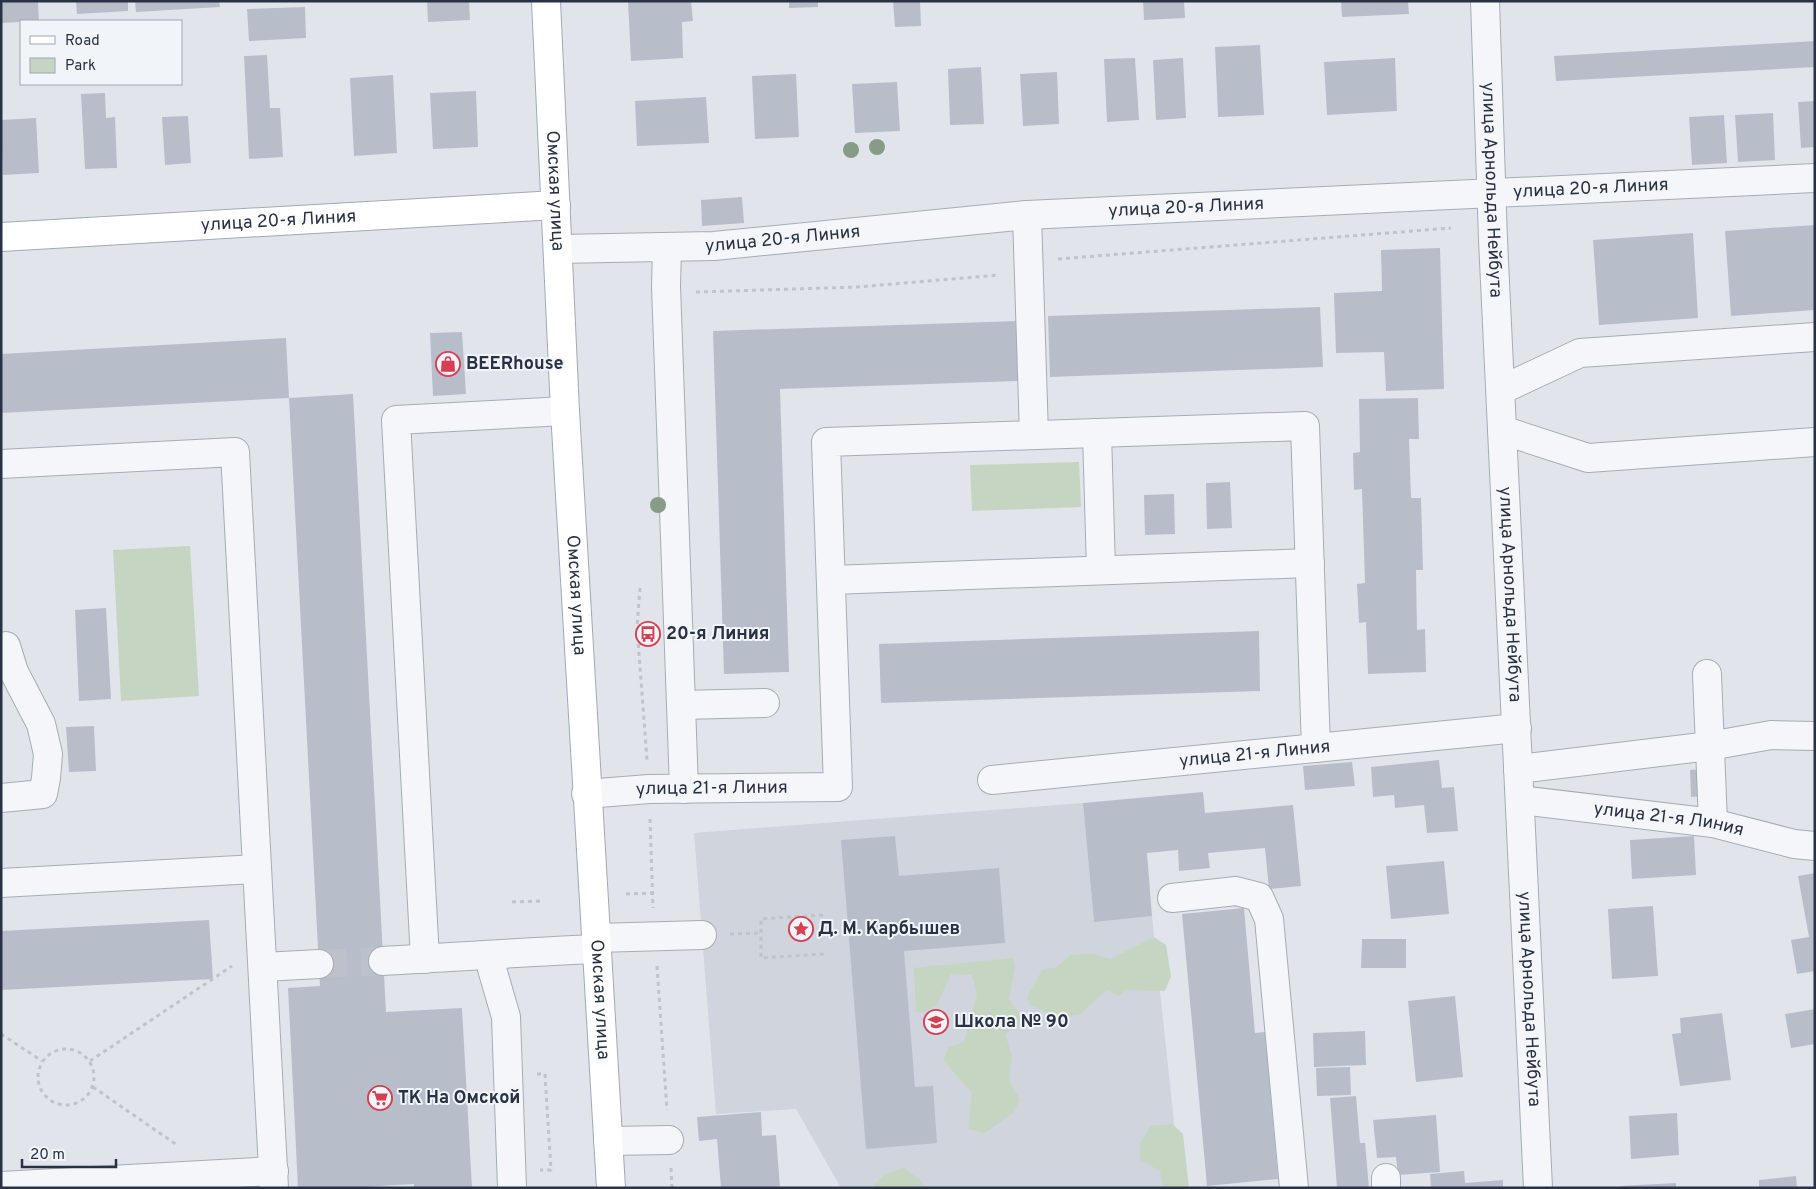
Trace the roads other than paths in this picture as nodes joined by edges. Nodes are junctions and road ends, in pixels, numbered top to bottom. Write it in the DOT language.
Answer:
graph roads {
  1 [pos="546,1"];
  2 [pos="1485,1"];
  3 [pos="1815,178"];
  4 [pos="1492,192"];
  5 [pos="556,205"];
  6 [pos="1027,215"];
  7 [pos="1,237"];
  8 [pos="667,248"];
  9 [pos="558,249"];
  10 [pos="1815,337"];
  11 [pos="1501,390"];
  12 [pos="565,411"];
  13 [pos="1502,430"];
  14 [pos="1097,432"];
  15 [pos="1034,435"];
  16 [pos="1815,442"];
  17 [pos="1,464"];
  18 [pos="1310,563"];
  19 [pos="1101,570"];
  20 [pos="831,580"];
  21 [pos="6,646"];
  22 [pos="1707,674"];
  23 [pos="765,703"];
  24 [pos="681,705"];
  25 [pos="1517,728"];
  26 [pos="1815,736"];
  27 [pos="1710,746"];
  28 [pos="1316,748"];
  29 [pos="1518,769"];
  30 [pos="992,780"];
  31 [pos="684,789"];
  32 [pos="586,794"];
  33 [pos="1,798"];
  34 [pos="1520,800"];
  35 [pos="1713,823"];
  36 [pos="1815,846"];
  37 [pos="257,869"];
  38 [pos="1,883"];
  39 [pos="1172,898"];
  40 [pos="702,935"];
  41 [pos="596,944"];
  42 [pos="488,955"];
  43 [pos="262,957"];
  44 [pos="425,959"];
  45 [pos="383,961"];
  46 [pos="319,964"];
  47 [pos="669,1140"];
  48 [pos="608,1141"];
  49 [pos="274,1179"];
  50 [pos="1,1186"];
  51 [pos="512,1188"];
  52 [pos="611,1188"];
  53 [pos="1294,1188"];
  54 [pos="1538,1188"];
  1 -- 5 [label="main road, Омская улица"];
  2 -- 4 [label="street, улица Арнольда Нейбута"];
  3 -- 4 [label="street, улица 20-я Линия"];
  4 -- 6 [label="street, улица 20-я Линия"];
  4 -- 11 [label="street, улица Арнольда Нейбута"];
  5 -- 7 [label="main road, улица 20-я Линия"];
  5 -- 9 [label="main road, Омская улица"];
  6 -- 8 [label="street, улица 20-я Линия"];
  6 -- 15 [label="street"];
  8 -- 9 [label="street, улица 20-я Линия"];
  8 -- 24 [label="street"];
  9 -- 12 [label="main road, Омская улица"];
  10 -- 11 [label="street"];
  11 -- 13 [label="street, улица Арнольда Нейбута"];
  12 -- 32 [label="main road, Омская улица"];
  12 -- 44 [label="street"];
  13 -- 16 [label="street"];
  13 -- 25 [label="street, улица Арнольда Нейбута"];
  14 -- 15 [label="street"];
  14 -- 18 [label="street"];
  14 -- 19 [label="street"];
  15 -- 20 [label="street"];
  17 -- 37 [label="street"];
  18 -- 19 [label="street"];
  18 -- 28 [label="street"];
  19 -- 20 [label="street"];
  20 -- 31 [label="street, улица 21-я Линия"];
  21 -- 33 [label="street"];
  22 -- 27 [label="street"];
  23 -- 24 [label="street"];
  24 -- 31 [label="street"];
  25 -- 28 [label="street, улица 21-я Линия"];
  25 -- 29 [label="street, улица Арнольда Нейбута"];
  26 -- 27 [label="street"];
  27 -- 29 [label="street"];
  27 -- 35 [label="street"];
  28 -- 30 [label="street, улица 21-я Линия"];
  29 -- 34 [label="street, улица Арнольда Нейбута"];
  31 -- 32 [label="street, улица 21-я Линия"];
  32 -- 41 [label="main road, Омская улица"];
  34 -- 35 [label="street, улица 21-я Линия"];
  34 -- 54 [label="street, улица Арнольда Нейбута"];
  35 -- 36 [label="street, улица 21-я Линия"];
  37 -- 38 [label="street"];
  37 -- 43 [label="street"];
  39 -- 53 [label="street"];
  40 -- 41 [label="street"];
  41 -- 42 [label="street"];
  41 -- 48 [label="main road, Омская улица"];
  42 -- 44 [label="street"];
  42 -- 51 [label="street"];
  43 -- 46 [label="street"];
  43 -- 49 [label="street"];
  44 -- 45 [label="street"];
  47 -- 48 [label="street"];
  48 -- 52 [label="main road, Омская улица"];
  49 -- 50 [label="street"];
}
